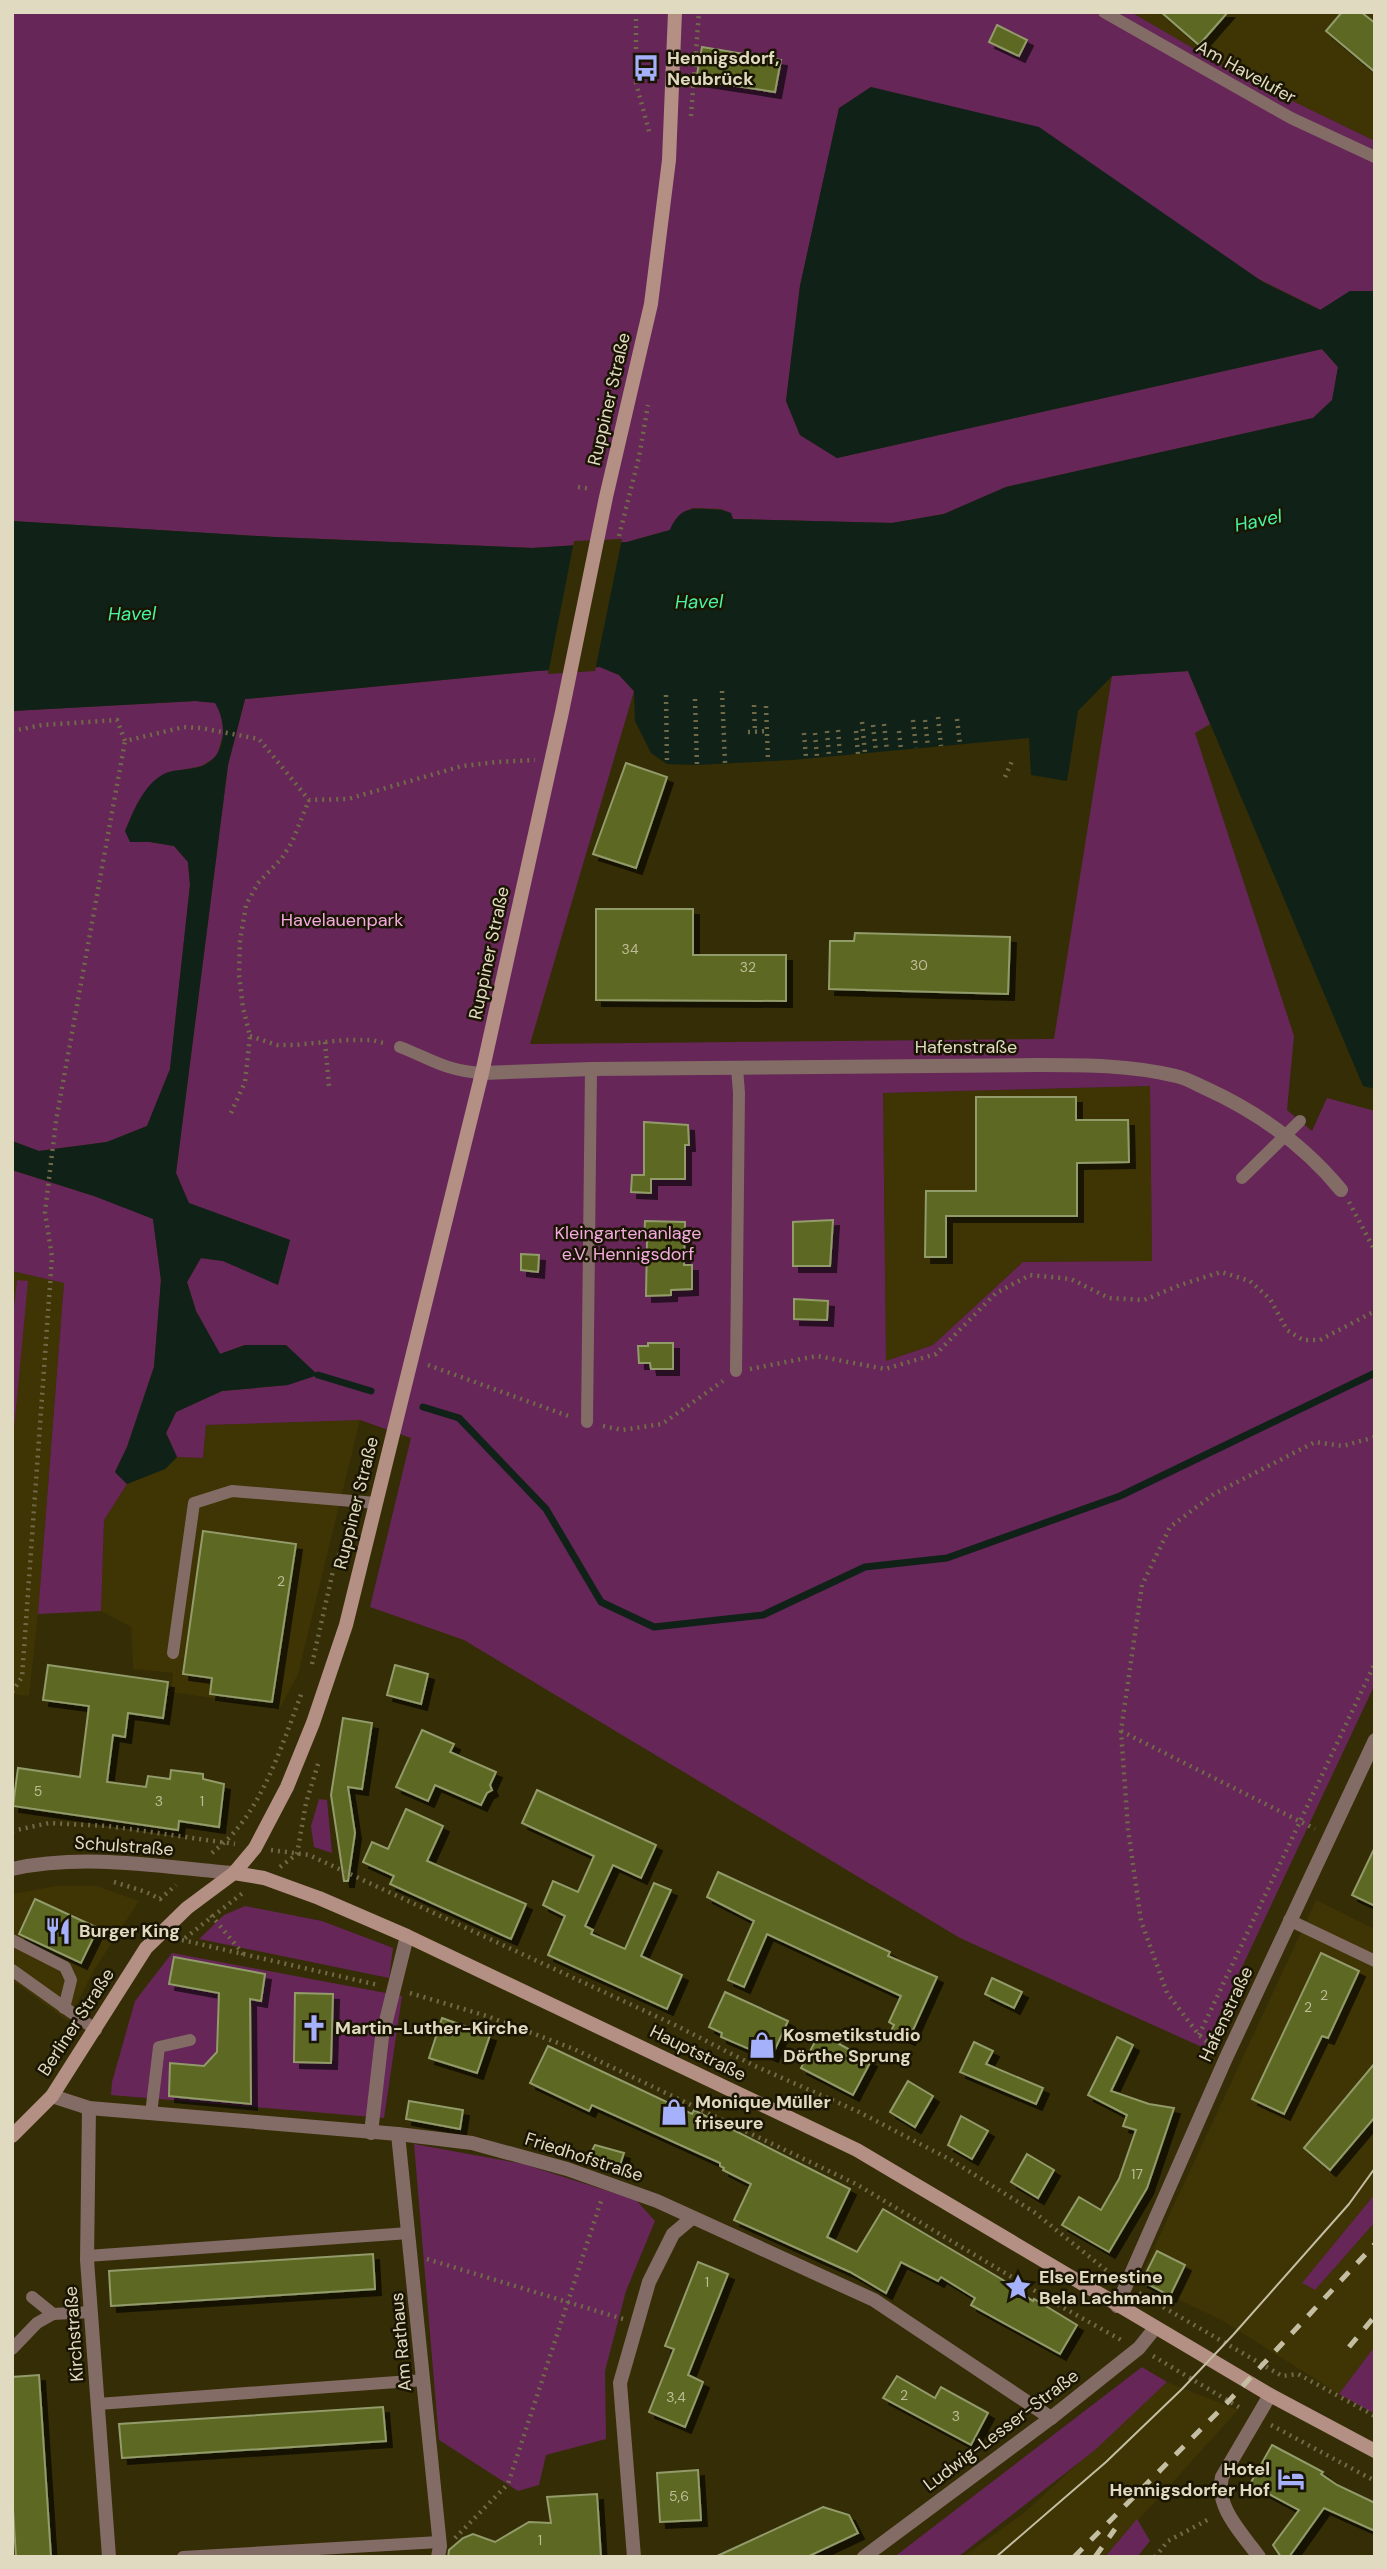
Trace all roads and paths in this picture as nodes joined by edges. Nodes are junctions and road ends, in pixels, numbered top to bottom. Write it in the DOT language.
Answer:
graph roads {
  1 [pos="636,12"];
  2 [pos="675,12"];
  3 [pos="1104,12"];
  4 [pos="650,146"];
  5 [pos="1375,157"];
  6 [pos="594,476"];
  7 [pos="578,487"];
  8 [pos="591,489"];
  9 [pos="590,497"];
  10 [pos="722,691"];
  11 [pos="666,695"];
  12 [pos="695,699"];
  13 [pos="754,705"];
  14 [pos="766,706"];
  15 [pos="938,717"];
  16 [pos="957,719"];
  17 [pos="913,720"];
  18 [pos="925,720"];
  19 [pos="862,722"];
  20 [pos="884,724"];
  21 [pos="873,725"];
  22 [pos="838,730"];
  23 [pos="12,731"];
  24 [pos="767,731"];
  25 [pos="827,731"];
  26 [pos="856,731"];
  27 [pos="899,731"];
  28 [pos="748,732"];
  29 [pos="755,732"];
  30 [pos="804,733"];
  31 [pos="815,733"];
  32 [pos="125,741"];
  33 [pos="960,744"];
  34 [pos="941,746"];
  35 [pos="928,747"];
  36 [pos="916,748"];
  37 [pos="901,750"];
  38 [pos="887,751"];
  39 [pos="876,752"];
  40 [pos="865,753"];
  41 [pos="858,754"];
  42 [pos="840,755"];
  43 [pos="830,756"];
  44 [pos="817,757"];
  45 [pos="806,758"];
  46 [pos="1013,759"];
  47 [pos="536,760"];
  48 [pos="768,760"];
  49 [pos="725,763"];
  50 [pos="667,764"];
  51 [pos="697,765"];
  52 [pos="1005,777"];
  53 [pos="309,800"];
  54 [pos="250,1035"];
  55 [pos="325,1042"];
  56 [pos="400,1047"];
  57 [pos="737,1068"];
  58 [pos="591,1069"];
  59 [pos="482,1073"];
  60 [pos="329,1086"];
  61 [pos="232,1112"];
  62 [pos="1300,1121"];
  63 [pos="1285,1135"];
  64 [pos="1242,1178"];
  65 [pos="1341,1190"];
  66 [pos="1375,1251"];
  67 [pos="1375,1311"];
  68 [pos="411,1358"];
  69 [pos="736,1371"];
  70 [pos="587,1422"];
  71 [pos="1375,1437"];
  72 [pos="358,1501"];
  73 [pos="376,1503"];
  74 [pos="173,1653"];
  75 [pos="1375,1662"];
  76 [pos="311,1668"];
  77 [pos="303,1691"];
  78 [pos="12,1692"];
  79 [pos="1121,1731"];
  80 [pos="1375,1740"];
  81 [pos="1300,1822"];
  82 [pos="12,1830"];
  83 [pos="1328,1836"];
  84 [pos="309,1855"];
  85 [pos="12,1868"];
  86 [pos="234,1873"];
  87 [pos="112,1881"];
  88 [pos="160,1899"];
  89 [pos="1289,1920"];
  90 [pos="407,1936"];
  91 [pos="12,1940"];
  92 [pos="182,1940"];
  93 [pos="176,1945"];
  94 [pos="244,1955"];
  95 [pos="1375,1961"];
  96 [pos="12,1970"];
  97 [pos="394,1988"];
  98 [pos="64,2008"];
  99 [pos="96,2030"];
  100 [pos="1199,2035"];
  101 [pos="190,2040"];
  102 [pos="1226,2058"];
  103 [pos="52,2096"];
  104 [pos="89,2108"];
  105 [pos="151,2113"];
  106 [pos="371,2133"];
  107 [pos="398,2134"];
  108 [pos="12,2136"];
  109 [pos="607,2183"];
  110 [pos="692,2218"];
  111 [pos="409,2233"];
  112 [pos="411,2254"];
  113 [pos="87,2256"];
  114 [pos="1125,2285"];
  115 [pos="32,2297"];
  116 [pos="568,2302"];
  117 [pos="1117,2306"];
  118 [pos="91,2312"];
  119 [pos="53,2314"];
  120 [pos="637,2323"];
  121 [pos="1155,2328"];
  122 [pos="1139,2348"];
  123 [pos="12,2349"];
  124 [pos="424,2380"];
  125 [pos="1270,2395"];
  126 [pos="98,2404"];
  127 [pos="1375,2416"];
  128 [pos="1051,2418"];
  129 [pos="1256,2418"];
  130 [pos="1375,2451"];
  131 [pos="1375,2481"];
  132 [pos="1226,2511"];
  133 [pos="439,2548"];
  134 [pos="109,2557"];
  135 [pos="183,2557"];
  136 [pos="634,2557"];
  137 [pos="864,2557"];
  138 [pos="1155,2557"];
  139 [pos="1259,2557"];
  1 -- 4 [label="path"];
  2 -- 59 [label="main road, Ruppiner Straße"];
  3 -- 5 [label="lane, Am Havelufer"];
  6 -- 8 [label="path"];
  7 -- 8 [label="path"];
  8 -- 9 [label="path"];
  10 -- 49 [label="path"];
  11 -- 50 [label="path"];
  12 -- 51 [label="path"];
  13 -- 29 [label="path"];
  14 -- 24 [label="path"];
  15 -- 34 [label="path"];
  16 -- 33 [label="path"];
  17 -- 36 [label="path"];
  18 -- 35 [label="path"];
  19 -- 40 [label="path"];
  20 -- 38 [label="path"];
  21 -- 39 [label="path"];
  22 -- 42 [label="path"];
  23 -- 32 [label="path"];
  24 -- 29 [label="path"];
  24 -- 48 [label="path"];
  25 -- 43 [label="path"];
  26 -- 41 [label="path"];
  27 -- 37 [label="path"];
  28 -- 29 [label="path"];
  30 -- 45 [label="path"];
  31 -- 44 [label="path"];
  32 -- 53 [label="path"];
  32 -- 78 [label="path"];
  46 -- 52 [label="path"];
  47 -- 53 [label="path"];
  53 -- 54 [label="path"];
  54 -- 55 [label="path"];
  54 -- 61 [label="path"];
  55 -- 56 [label="path"];
  55 -- 60 [label="path"];
  56 -- 59 [label="lane"];
  57 -- 58 [label="street, Hafenstraße"];
  57 -- 63 [label="street, Hafenstraße"];
  57 -- 69 [label="lane"];
  58 -- 59 [label="street, Hafenstraße"];
  58 -- 70 [label="lane"];
  59 -- 68 [label="main road, Ruppiner Straße"];
  62 -- 63 [label="lane"];
  63 -- 64 [label="lane"];
  63 -- 65 [label="street, Hafenstraße"];
  65 -- 66 [label="path"];
  67 -- 69 [label="path"];
  68 -- 70 [label="path"];
  68 -- 73 [label="main road, Ruppiner Straße"];
  69 -- 70 [label="path"];
  71 -- 79 [label="path"];
  72 -- 73 [label="lane"];
  72 -- 74 [label="lane"];
  72 -- 76 [label="path"];
  73 -- 86 [label="main road, Ruppiner Straße"];
  75 -- 81 [label="path"];
  77 -- 82 [label="path"];
  79 -- 81 [label="path"];
  79 -- 100 [label="path"];
  80 -- 83 [label="street, Hafenstraße"];
  81 -- 83 [label="path"];
  81 -- 100 [label="path"];
  83 -- 89 [label="street, Hafenstraße"];
  84 -- 114 [label="path"];
  85 -- 86 [label="street, Schulstraße"];
  86 -- 90 [label="main road, Hauptstraße"];
  86 -- 99 [label="main road, Berliner Straße"];
  87 -- 88 [label="path"];
  89 -- 95 [label="lane"];
  89 -- 102 [label="street, Hafenstraße"];
  90 -- 97 [label="street"];
  90 -- 117 [label="main road, Hauptstraße"];
  91 -- 98 [label="lane"];
  92 -- 93 [label="path"];
  92 -- 94 [label="path"];
  92 -- 94 [label="path"];
  94 -- 97 [label="path"];
  96 -- 98 [label="lane"];
  97 -- 106 [label="street"];
  97 -- 122 [label="path"];
  98 -- 99 [label="lane"];
  99 -- 103 [label="main road, Berliner Straße"];
  100 -- 102 [label="path"];
  101 -- 105 [label="lane"];
  102 -- 114 [label="street, Hafenstraße"];
  103 -- 104 [label="street, Friedhofstraße"];
  103 -- 108 [label="main road, Berliner Straße"];
  104 -- 105 [label="street, Friedhofstraße"];
  104 -- 113 [label="street, Kirchstraße"];
  105 -- 106 [label="street, Friedhofstraße"];
  106 -- 107 [label="street, Friedhofstraße"];
  107 -- 109 [label="street, Friedhofstraße"];
  107 -- 111 [label="street, Am Rathaus"];
  109 -- 110 [label="street, Friedhofstraße"];
  109 -- 116 [label="path"];
  110 -- 120 [label="street"];
  110 -- 128 [label="street, Friedhofstraße"];
  111 -- 112 [label="street, Am Rathaus"];
  111 -- 113 [label="lane"];
  112 -- 116 [label="path"];
  112 -- 124 [label="street, Am Rathaus"];
  113 -- 118 [label="street, Kirchstraße"];
  114 -- 117 [label="street, Hafenstraße"];
  114 -- 127 [label="path"];
  115 -- 119 [label="lane"];
  116 -- 120 [label="path"];
  116 -- 133 [label="path"];
  117 -- 121 [label="main road, Hauptstraße"];
  118 -- 119 [label="lane"];
  118 -- 126 [label="street, Kirchstraße"];
  119 -- 123 [label="lane"];
  120 -- 136 [label="street"];
  121 -- 122 [label="street, Ludwig-Lesser-Straße"];
  121 -- 125 [label="main road, Hauptstraße"];
  122 -- 128 [label="street, Ludwig-Lesser-Straße"];
  122 -- 129 [label="path"];
  124 -- 126 [label="lane"];
  124 -- 133 [label="street, Am Rathaus"];
  125 -- 129 [label="street"];
  125 -- 130 [label="main road, Hauptstraße"];
  126 -- 134 [label="street, Kirchstraße"];
  128 -- 137 [label="street, Ludwig-Lesser-Straße"];
  129 -- 131 [label="path"];
  129 -- 132 [label="street"];
  132 -- 138 [label="path"];
  132 -- 139 [label="street"];
  133 -- 135 [label="lane"];
}
